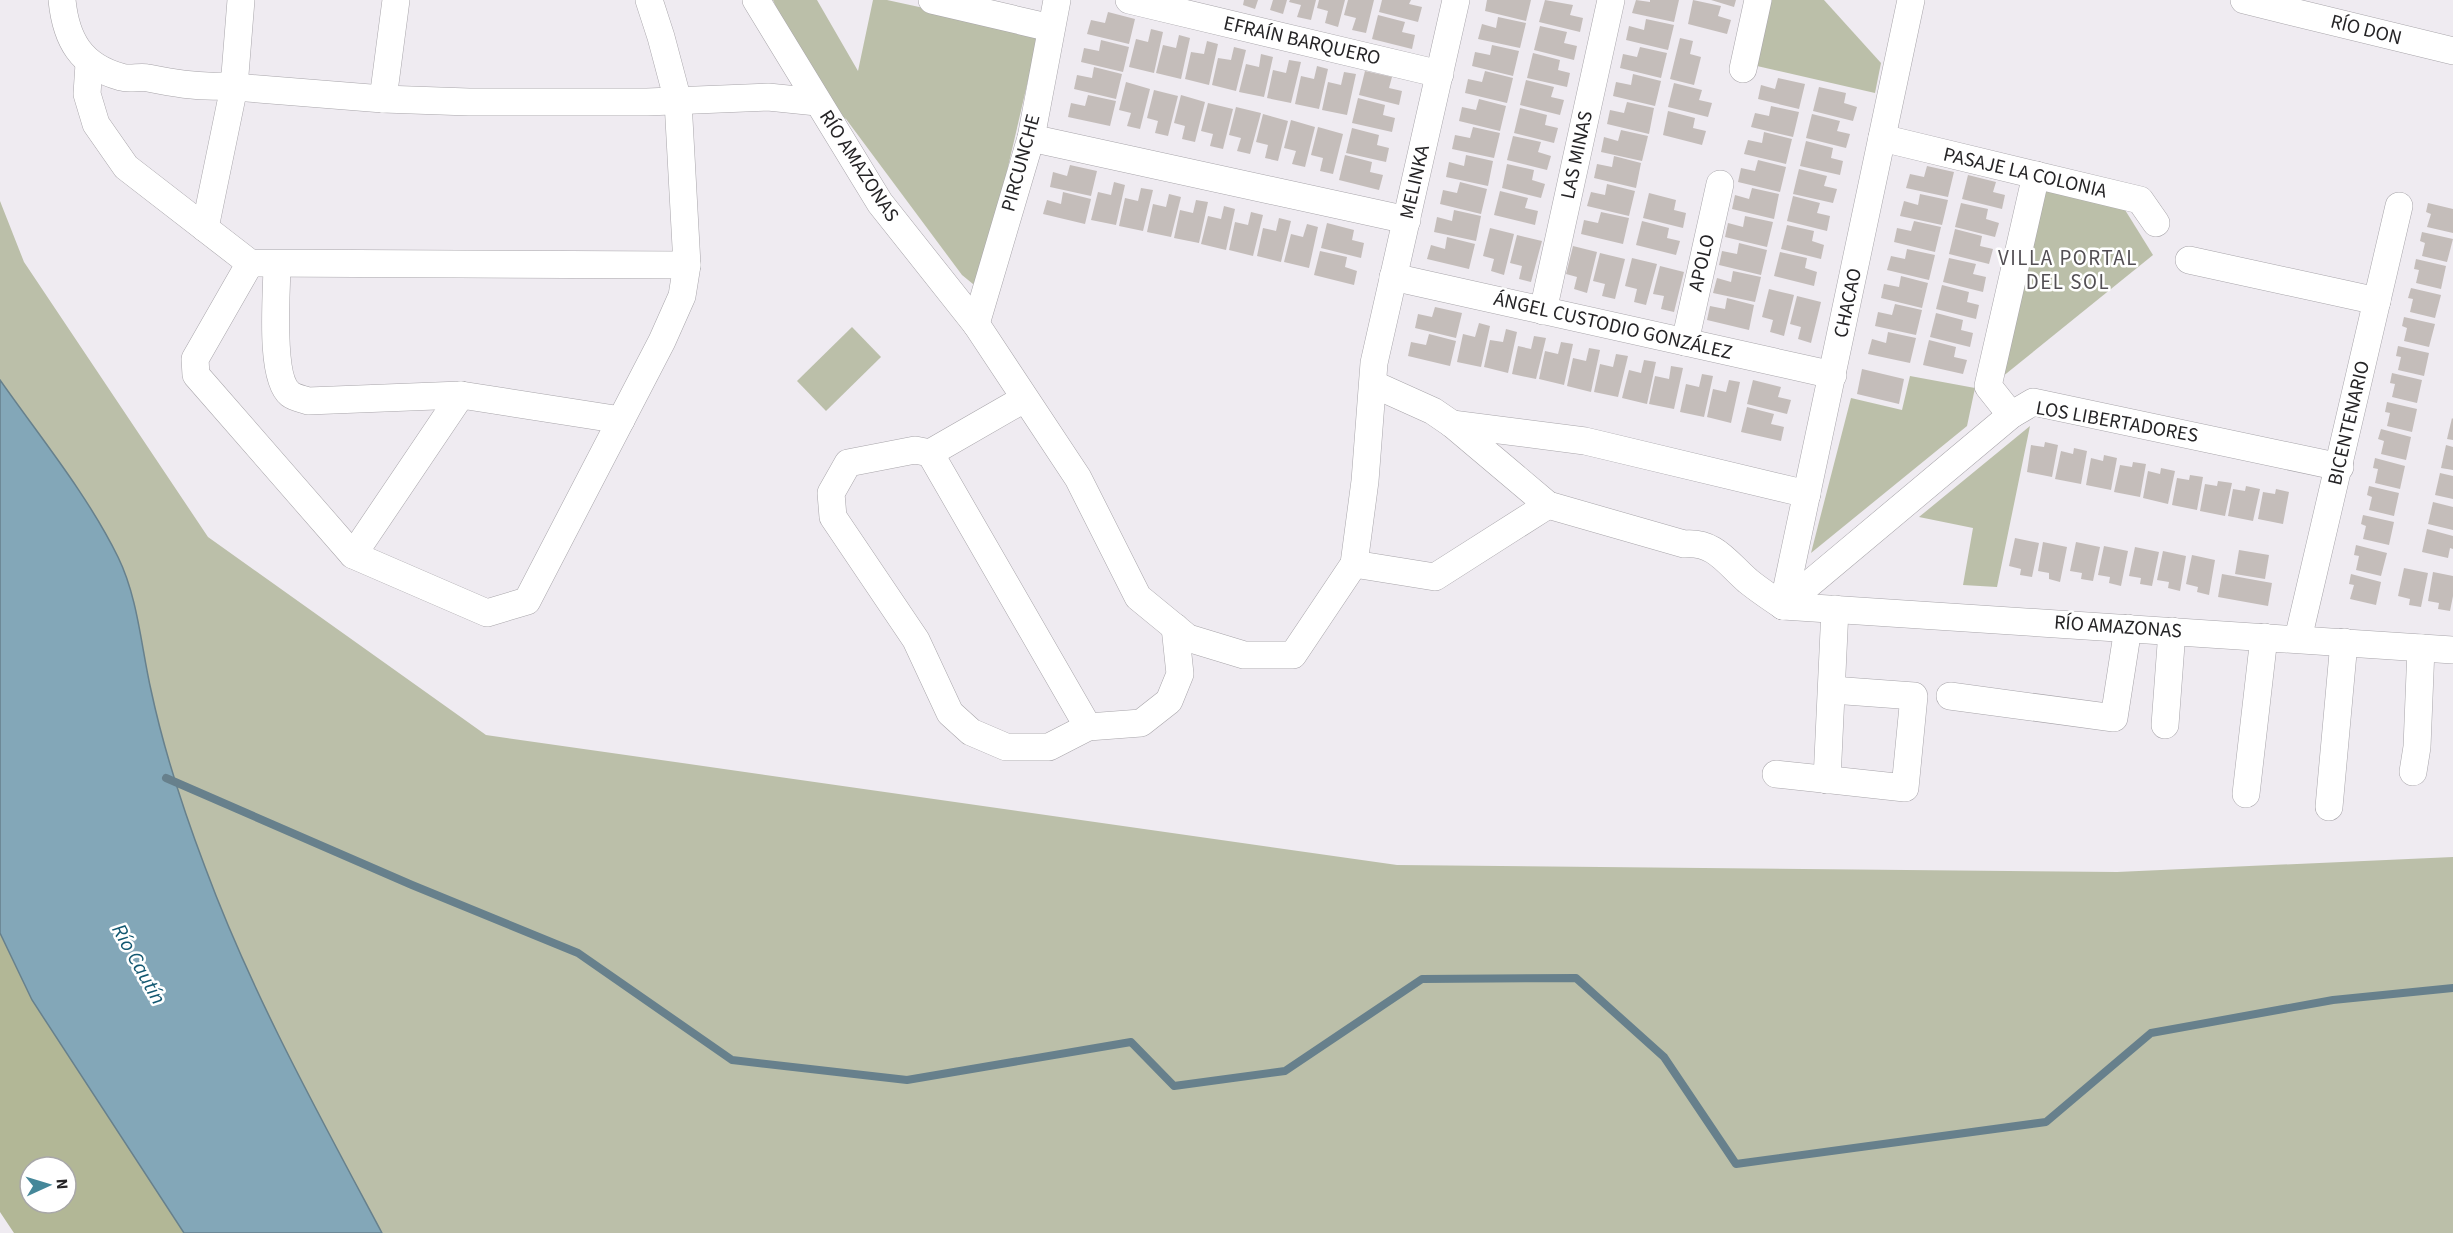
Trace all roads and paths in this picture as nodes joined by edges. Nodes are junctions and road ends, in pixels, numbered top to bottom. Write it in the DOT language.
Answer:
graph roads {
  1 [pos="62,0"];
  2 [pos="241,0"];
  3 [pos="396,0"];
  4 [pos="649,0"];
  5 [pos="756,0"];
  6 [pos="932,0"];
  7 [pos="1057,0"];
  8 [pos="1129,0"];
  9 [pos="1456,0"];
  10 [pos="1611,0"];
  11 [pos="1758,0"];
  12 [pos="1911,0"];
  13 [pos="2244,0"];
  14 [pos="2339,11"];
  15 [pos="1051,28"];
  16 [pos="2453,51"];
  17 [pos="89,64"];
  18 [pos="1743,69"];
  19 [pos="1440,74"];
  20 [pos="234,87"];
  21 [pos="383,99"];
  22 [pos="678,101"];
  23 [pos="818,102"];
  24 [pos="1030,138"];
  25 [pos="1882,138"];
  26 [pos="2037,176"];
  27 [pos="1720,183"];
  28 [pos="2399,206"];
  29 [pos="1407,220"];
  30 [pos="2156,223"];
  31 [pos="205,228"];
  32 [pos="2189,260"];
  33 [pos="250,263"];
  34 [pos="277,264"];
  35 [pos="687,265"];
  36 [pos="1394,277"];
  37 [pos="2377,302"];
  38 [pos="1543,311"];
  39 [pos="976,324"];
  40 [pos="1685,342"];
  41 [pos="1373,374"];
  42 [pos="1833,375"];
  43 [pos="461,394"];
  44 [pos="1024,399"];
  45 [pos="2010,415"];
  46 [pos="621,420"];
  47 [pos="1452,424"];
  48 [pos="930,453"];
  49 [pos="2340,467"];
  50 [pos="1807,494"];
  51 [pos="1548,505"];
  52 [pos="353,555"];
  53 [pos="1354,564"];
  54 [pos="1783,606"];
  55 [pos="1835,609"];
  56 [pos="1174,627"];
  57 [pos="2127,628"];
  58 [pos="2172,631"];
  59 [pos="2265,637"];
  60 [pos="2298,639"];
  61 [pos="2344,642"];
  62 [pos="2421,648"];
  63 [pos="2453,650"];
  64 [pos="1832,690"];
  65 [pos="1950,696"];
  66 [pos="2165,725"];
  67 [pos="1088,727"];
  68 [pos="2413,772"];
  69 [pos="1776,774"];
  70 [pos="1827,780"];
  71 [pos="2246,794"];
  72 [pos="2329,807"];
  1 -- 17 [label="street"];
  2 -- 20 [label="street"];
  3 -- 21 [label="street"];
  4 -- 22 [label="street"];
  5 -- 23 [label="street, RÍO AMAZONAS"];
  6 -- 15 [label="street"];
  7 -- 15 [label="street, PIRCUNCHE"];
  8 -- 19 [label="street, EFRAÍN BARQUERO"];
  9 -- 19 [label="street, MELINKA"];
  10 -- 38 [label="street, LAS MINAS"];
  11 -- 18 [label="street"];
  12 -- 25 [label="street, CHACAO"];
  13 -- 14 [label="street, RÍO DON"];
  14 -- 16 [label="street, RÍO DON"];
  15 -- 24 [label="street, PIRCUNCHE"];
  17 -- 20 [label="street"];
  17 -- 31 [label="street"];
  19 -- 29 [label="street, MELINKA"];
  20 -- 21 [label="street"];
  20 -- 31 [label="street"];
  21 -- 22 [label="street"];
  22 -- 23 [label="street"];
  22 -- 35 [label="street"];
  23 -- 39 [label="street, RÍO AMAZONAS"];
  24 -- 29 [label="street"];
  24 -- 39 [label="street, PIRCUNCHE"];
  25 -- 26 [label="street, PASAJE LA COLONIA"];
  25 -- 42 [label="street, CHACAO"];
  26 -- 30 [label="street, PASAJE LA COLONIA"];
  26 -- 45 [label="street"];
  27 -- 40 [label="street, APOLO"];
  28 -- 37 [label="street, BICENTENARIO"];
  29 -- 36 [label="street, MELINKA"];
  31 -- 33 [label="street"];
  32 -- 37 [label="street"];
  33 -- 34 [label="street"];
  33 -- 52 [label="street"];
  34 -- 35 [label="street"];
  34 -- 43 [label="street"];
  35 -- 46 [label="street"];
  36 -- 38 [label="street, ÁNGEL CUSTODIO GONZÁLEZ"];
  36 -- 41 [label="street, MELINKA"];
  37 -- 49 [label="street, BICENTENARIO"];
  38 -- 40 [label="street, ÁNGEL CUSTODIO GONZÁLEZ"];
  39 -- 44 [label="street, RÍO AMAZONAS"];
  40 -- 42 [label="street, ÁNGEL CUSTODIO GONZÁLEZ"];
  41 -- 47 [label="street"];
  41 -- 53 [label="street, MELINKA"];
  42 -- 50 [label="street, CHACAO"];
  43 -- 46 [label="street"];
  43 -- 52 [label="street"];
  44 -- 48 [label="street"];
  44 -- 56 [label="street, RÍO AMAZONAS"];
  45 -- 49 [label="street, LOS LIBERTADORES"];
  45 -- 54 [label="street, LOS LIBERTADORES"];
  46 -- 52 [label="street"];
  47 -- 50 [label="street"];
  47 -- 51 [label="street"];
  48 -- 67 [label="street"];
  48 -- 67 [label="street"];
  49 -- 60 [label="street, BICENTENARIO"];
  50 -- 54 [label="street, CHACAO"];
  51 -- 53 [label="street"];
  51 -- 54 [label="street"];
  53 -- 56 [label="street, RÍO AMAZONAS"];
  54 -- 55 [label="street, RÍO AMAZONAS"];
  55 -- 57 [label="street, RÍO AMAZONAS"];
  55 -- 64 [label="street"];
  56 -- 67 [label="street"];
  57 -- 58 [label="street, RÍO AMAZONAS"];
  57 -- 65 [label="street"];
  58 -- 59 [label="street, RÍO AMAZONAS"];
  58 -- 66 [label="street"];
  59 -- 60 [label="street, RÍO AMAZONAS"];
  59 -- 71 [label="street"];
  60 -- 61 [label="street, RÍO AMAZONAS"];
  61 -- 62 [label="street, RÍO AMAZONAS"];
  61 -- 72 [label="street"];
  62 -- 63 [label="street, RÍO AMAZONAS"];
  62 -- 68 [label="street"];
  64 -- 70 [label="street"];
  64 -- 70 [label="street"];
  69 -- 70 [label="street"];
}
